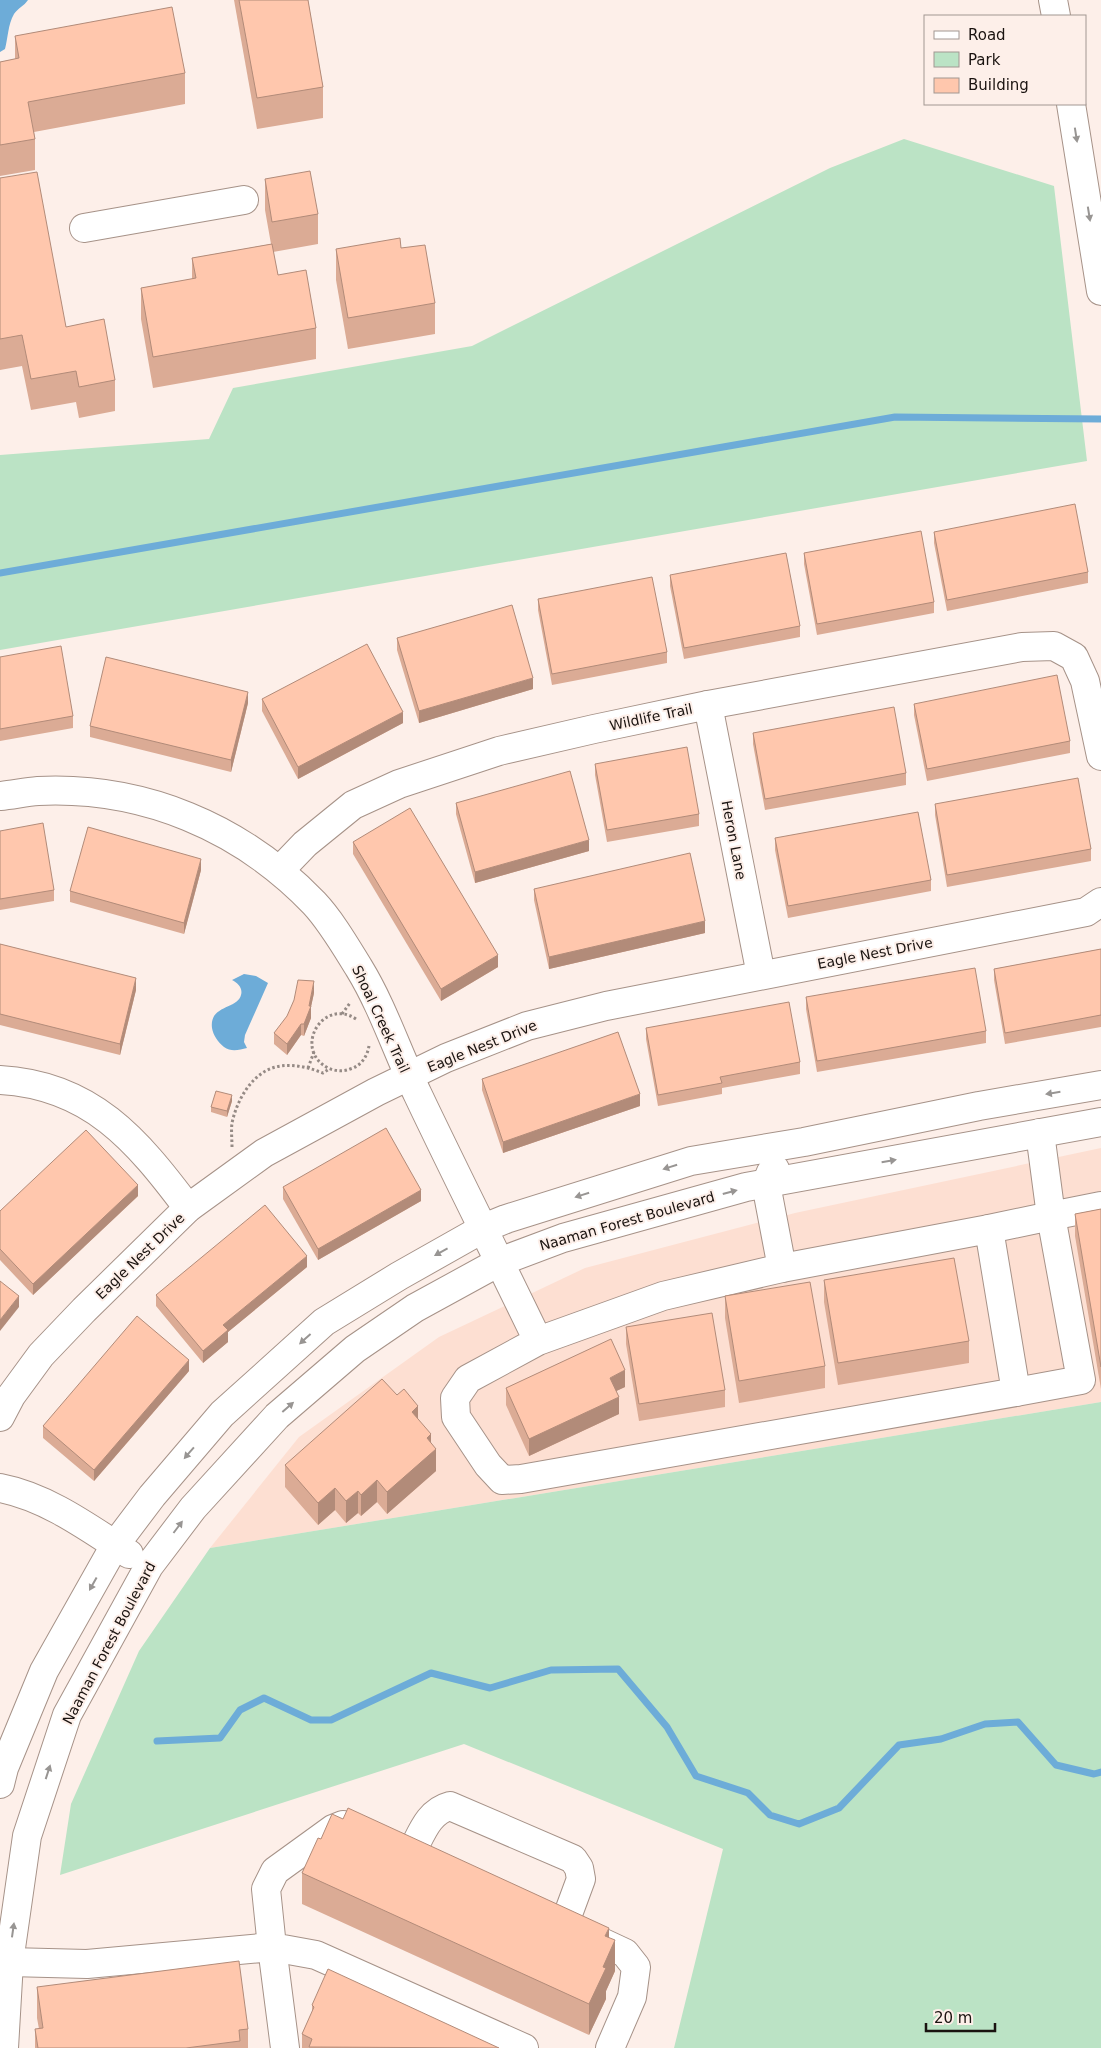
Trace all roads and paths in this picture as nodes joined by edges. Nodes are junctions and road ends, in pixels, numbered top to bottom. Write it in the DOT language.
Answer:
graph roads {
  1 [pos="1053,0"];
  2 [pos="1056,15"];
  3 [pos="1071,105"];
  4 [pos="244,200"];
  5 [pos="84,228"];
  6 [pos="1101,291"];
  7 [pos="708,705"];
  8 [pos="1101,756"];
  9 [pos="0,796"];
  10 [pos="280,870"];
  11 [pos="1094,907"];
  12 [pos="761,975"];
  13 [pos="352,1000"];
  14 [pos="342,1014"];
  15 [pos="361,1022"];
  16 [pos="369,1039"];
  17 [pos="314,1052"];
  18 [pos="308,1068"];
  19 [pos="330,1069"];
  20 [pos="350,1070"];
  21 [pos="355,1071"];
  22 [pos="409,1076"];
  23 [pos="0,1080"];
  24 [pos="1101,1086"];
  25 [pos="1101,1122"];
  26 [pos="848,1132"];
  27 [pos="1040,1133"];
  28 [pos="231,1153"];
  29 [pos="766,1184"];
  30 [pos="1101,1206"];
  31 [pos="188,1208"];
  32 [pos="1051,1216"];
  33 [pos="484,1228"];
  34 [pos="989,1229"];
  35 [pos="499,1262"];
  36 [pos="782,1268"];
  37 [pos="538,1341"];
  38 [pos="1016,1392"];
  39 [pos="0,1417"];
  40 [pos="0,1488"];
  41 [pos="115,1544"];
  42 [pos="149,1566"];
  43 [pos="6,1749"];
  44 [pos="0,1784"];
  45 [pos="538,1914"];
  46 [pos="564,1925"];
  47 [pos="272,1947"];
  48 [pos="9,1962"];
  49 [pos="4,2048"];
  50 [pos="285,2048"];
  51 [pos="524,2048"];
  52 [pos="610,2048"];
  1 -- 2 [label="street"];
  3 -- 6 [label="street, one-way"];
  4 -- 5 [label="street"];
  7 -- 8 [label="street, Wildlife Trail"];
  7 -- 10 [label="street, Wildlife Trail"];
  7 -- 12 [label="street, Heron Lane"];
  9 -- 10 [label="street, Shoal Creek Trail"];
  10 -- 22 [label="street, Shoal Creek Trail"];
  11 -- 12 [label="street, Eagle Nest Drive"];
  12 -- 22 [label="street, Eagle Nest Drive"];
  13 -- 14 [label="path"];
  14 -- 15 [label="path"];
  14 -- 17 [label="path"];
  16 -- 20 [label="path"];
  17 -- 18 [label="path"];
  17 -- 19 [label="path"];
  18 -- 19 [label="path"];
  18 -- 28 [label="path"];
  19 -- 20 [label="path"];
  20 -- 21 [label="path"];
  22 -- 31 [label="street, Eagle Nest Drive"];
  22 -- 33 [label="street, Shoal Creek Trail"];
  23 -- 31 [label="street"];
  24 -- 26 [label="street, one-way"];
  25 -- 27 [label="street, Naaman Forest Boulevard"];
  26 -- 29 [label="street"];
  26 -- 33 [label="street, one-way"];
  29 -- 27 [label="street, Naaman Forest Boulevard, one-way"];
  27 -- 32 [label="street"];
  35 -- 29 [label="street, Naaman Forest Boulevard, one-way"];
  29 -- 36 [label="street"];
  30 -- 32 [label="street"];
  31 -- 39 [label="street, Eagle Nest Drive"];
  32 -- 34 [label="street"];
  32 -- 38 [label="street"];
  33 -- 35 [label="street, Shoal Creek Trail"];
  33 -- 41 [label="street, one-way"];
  34 -- 36 [label="street"];
  34 -- 38 [label="street"];
  35 -- 37 [label="street, Shoal Creek Trail"];
  42 -- 35 [label="street, Naaman Forest Boulevard, one-way"];
  36 -- 37 [label="street"];
  37 -- 38 [label="street"];
  40 -- 41 [label="street"];
  41 -- 42 [label="street"];
  41 -- 43 [label="street, one-way"];
  48 -- 42 [label="street, Naaman Forest Boulevard, one-way"];
  43 -- 44 [label="street"];
  45 -- 46 [label="street"];
  46 -- 47 [label="street"];
  46 -- 52 [label="street"];
  47 -- 48 [label="street"];
  47 -- 50 [label="street"];
  47 -- 51 [label="street"];
  48 -- 49 [label="street, Naaman Forest Boulevard"];
}
